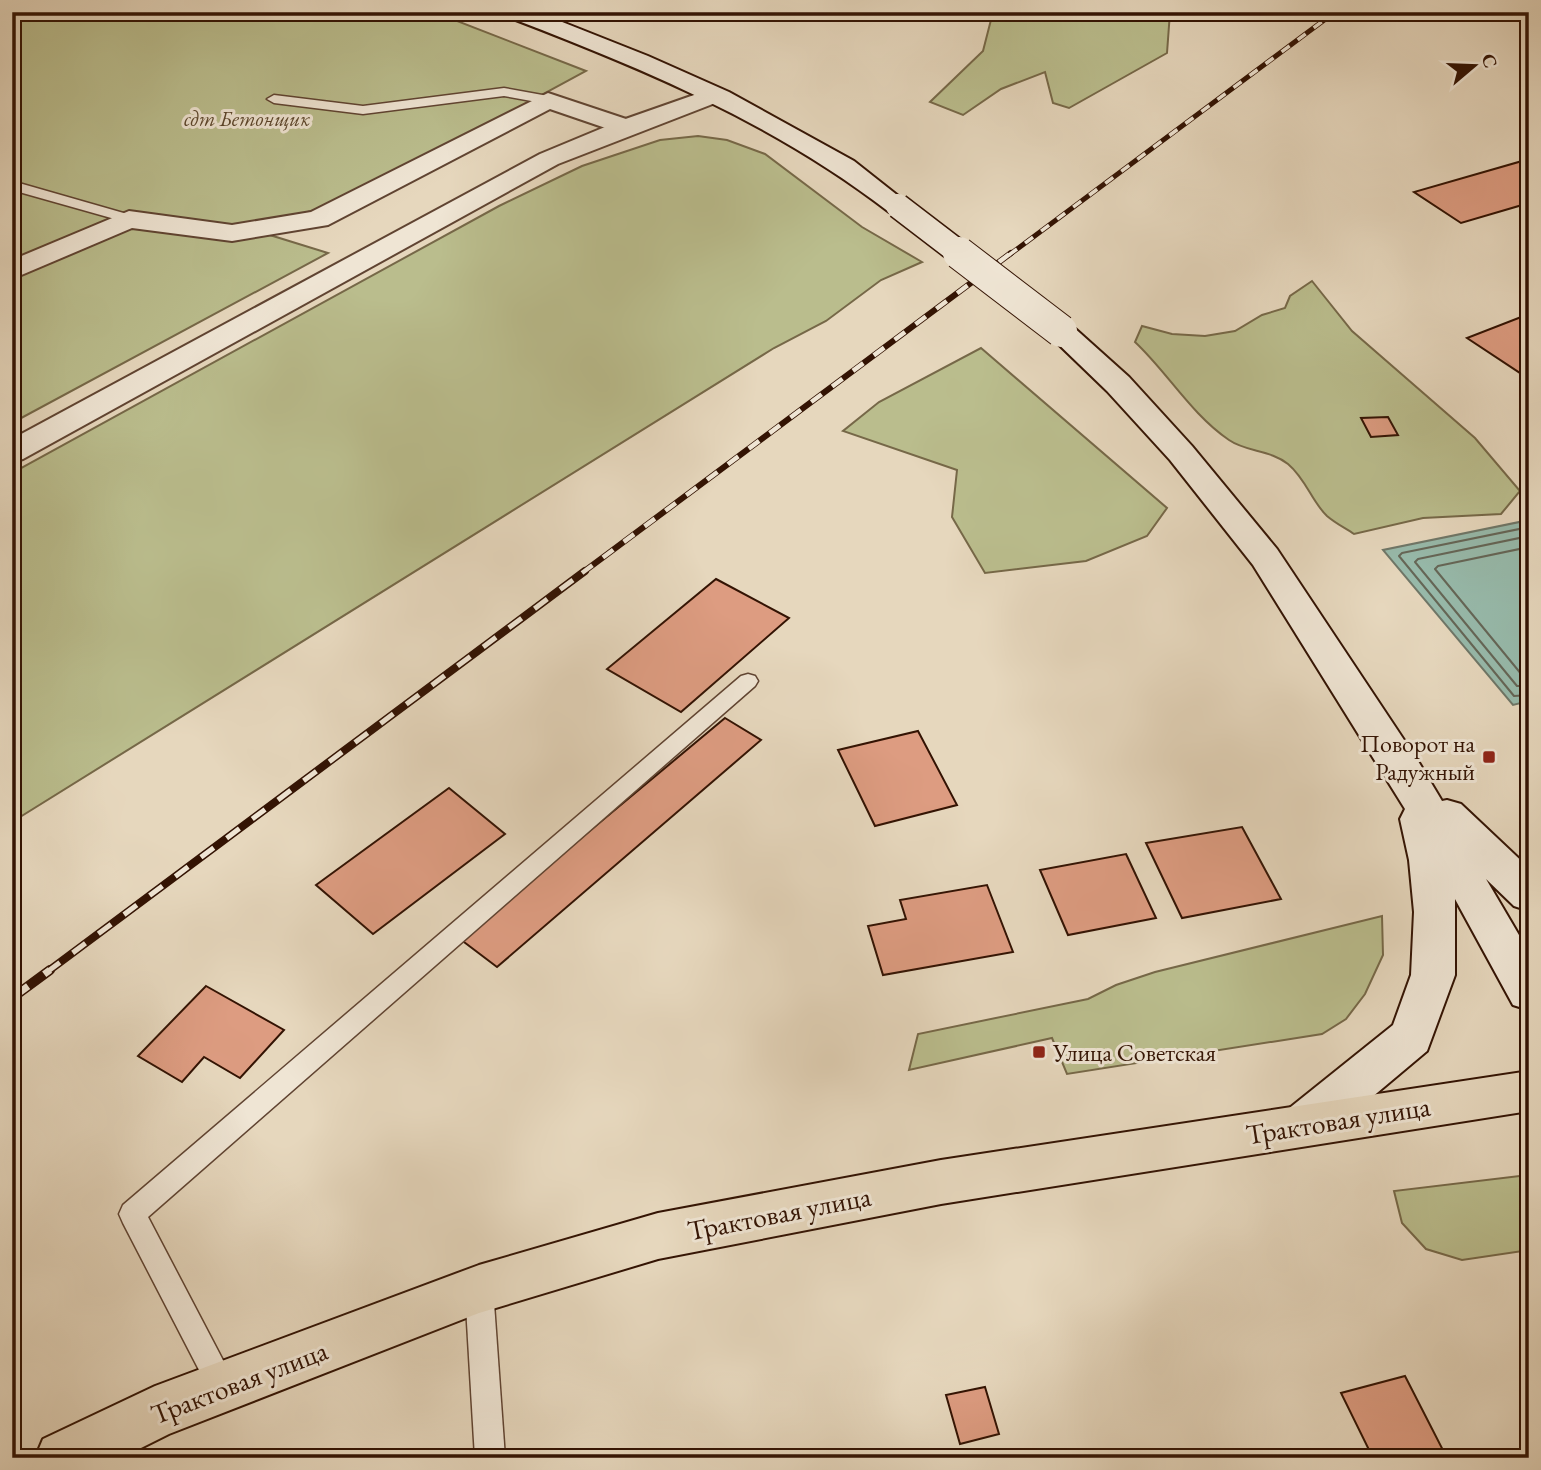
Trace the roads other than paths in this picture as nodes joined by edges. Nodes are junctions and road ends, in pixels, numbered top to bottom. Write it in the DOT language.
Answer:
graph roads {
  1 [pos="516,12"];
  2 [pos="554,17"];
  3 [pos="714,94"];
  4 [pos="274,99"];
  5 [pos="548,100"];
  6 [pos="626,127"];
  7 [pos="12,185"];
  8 [pos="129,219"];
  9 [pos="12,271"];
  10 [pos="12,452"];
  11 [pos="748,681"];
  12 [pos="1404,771"];
  13 [pos="1529,894"];
  14 [pos="1529,992"];
  15 [pos="1529,1091"];
  16 [pos="1304,1125"];
  17 [pos="479,1289"];
  18 [pos="223,1387"];
  19 [pos="62,1458"];
  20 [pos="490,1458"];
  1 -- 2 [label="main road"];
  2 -- 3 [label="main road"];
  3 -- 6 [label="main road"];
  3 -- 12 [label="main road, bridge"];
  4 -- 5 [label="lane"];
  5 -- 6 [label="main road"];
  5 -- 8 [label="main road"];
  6 -- 10 [label="main road"];
  7 -- 8 [label="lane"];
  8 -- 9 [label="main road"];
  11 -- 18 [label="lane"];
  12 -- 13 [label="main road"];
  12 -- 14 [label="main road"];
  12 -- 16 [label="main road"];
  15 -- 16 [label="main road, Трактовая улица"];
  16 -- 17 [label="main road, Трактовая улица"];
  17 -- 18 [label="main road, Трактовая улица"];
  17 -- 20 [label="lane"];
  18 -- 19 [label="main road, Трактовая улица"];
}
